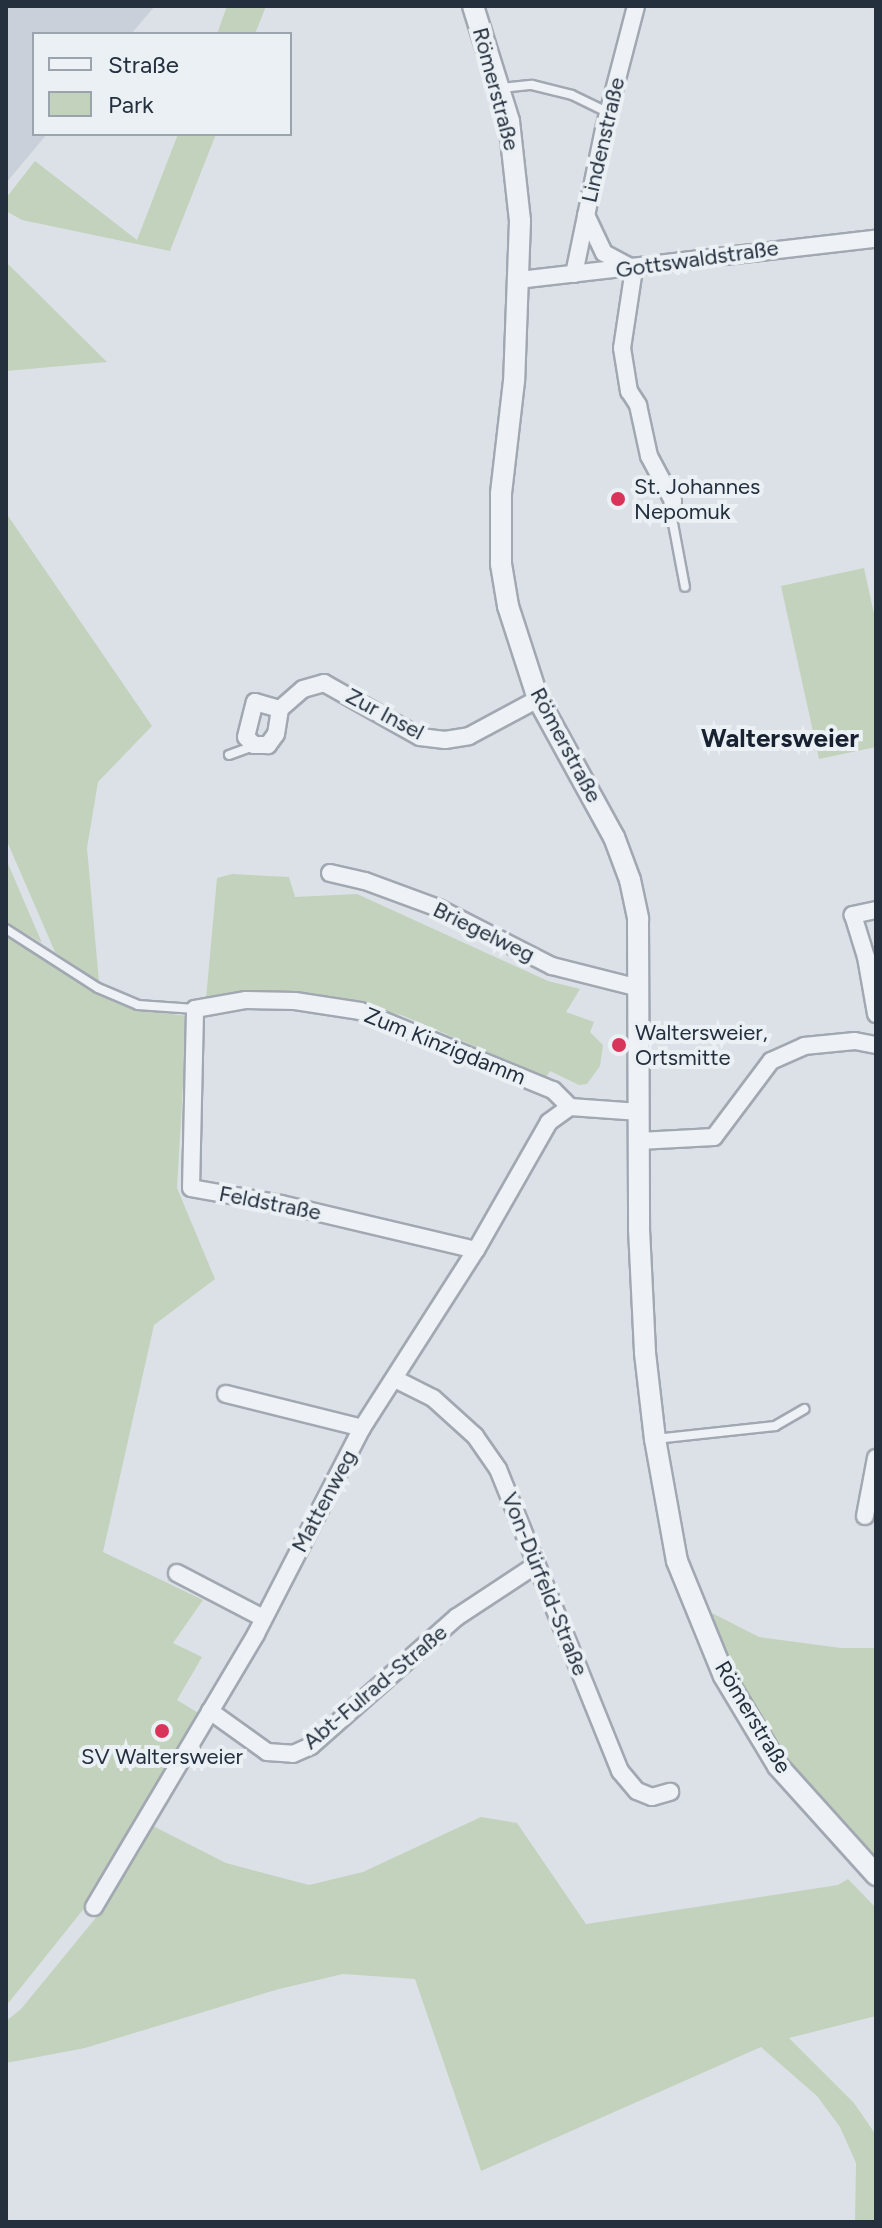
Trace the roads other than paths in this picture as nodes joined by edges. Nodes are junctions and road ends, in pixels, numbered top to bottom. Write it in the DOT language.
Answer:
graph roads {
  1 [pos="473,6"];
  2 [pos="636,6"];
  3 [pos="500,88"];
  4 [pos="609,113"];
  5 [pos="586,215"];
  6 [pos="876,239"];
  7 [pos="634,269"];
  8 [pos="574,274"];
  9 [pos="519,280"];
  10 [pos="671,513"];
  11 [pos="685,587"];
  12 [pos="538,699"];
  13 [pos="280,709"];
  14 [pos="254,745"];
  15 [pos="229,755"];
  16 [pos="330,873"];
  17 [pos="876,910"];
  18 [pos="6,929"];
  19 [pos="639,988"];
  20 [pos="195,1009"];
  21 [pos="876,1014"];
  22 [pos="876,1045"];
  23 [pos="570,1107"];
  24 [pos="640,1112"];
  25 [pos="639,1141"];
  26 [pos="476,1250"];
  27 [pos="395,1379"];
  28 [pos="226,1394"];
  29 [pos="805,1409"];
  30 [pos="362,1428"];
  31 [pos="655,1439"];
  32 [pos="876,1458"];
  33 [pos="865,1516"];
  34 [pos="536,1565"];
  35 [pos="177,1573"];
  36 [pos="263,1618"];
  37 [pos="210,1711"];
  38 [pos="670,1792"];
  39 [pos="876,1875"];
  40 [pos="94,1907"];
  1 -- 3 [label="street, Römerstraße"];
  2 -- 4 [label="street, Lindenstraße"];
  3 -- 4 [label="lane"];
  3 -- 9 [label="street, Römerstraße"];
  4 -- 5 [label="street, Lindenstraße"];
  5 -- 7 [label="street"];
  5 -- 8 [label="street, Lindenstraße"];
  6 -- 7 [label="street, Gottswaldstraße"];
  7 -- 8 [label="street, Gottswaldstraße"];
  7 -- 10 [label="street"];
  8 -- 9 [label="street, Gottswaldstraße"];
  9 -- 12 [label="street, Römerstraße"];
  10 -- 11 [label="lane"];
  12 -- 13 [label="street, Zur Insel"];
  12 -- 19 [label="street, Römerstraße"];
  13 -- 14 [label="street"];
  13 -- 14 [label="street, Zur Insel"];
  14 -- 15 [label="lane"];
  16 -- 19 [label="street, Briegelweg"];
  17 -- 21 [label="street"];
  18 -- 20 [label="lane"];
  19 -- 24 [label="street, Römerstraße"];
  20 -- 23 [label="street, Zum Kinzigdamm"];
  20 -- 26 [label="street, Feldstraße"];
  22 -- 25 [label="street"];
  23 -- 24 [label="street"];
  23 -- 26 [label="street, Mattenweg"];
  24 -- 25 [label="street, Römerstraße"];
  25 -- 31 [label="street, Römerstraße"];
  26 -- 27 [label="street, Mattenweg"];
  27 -- 30 [label="street, Mattenweg"];
  27 -- 34 [label="street, Von-Dürfeld-Straße"];
  28 -- 30 [label="street"];
  29 -- 31 [label="lane"];
  30 -- 36 [label="street, Mattenweg"];
  31 -- 39 [label="street, Römerstraße"];
  32 -- 33 [label="street"];
  34 -- 37 [label="street, Abt-Fulrad-Straße"];
  34 -- 38 [label="street, Von-Dürfeld-Straße"];
  35 -- 36 [label="street"];
  36 -- 37 [label="street, Mattenweg"];
  37 -- 40 [label="street, Mattenweg"];
}
